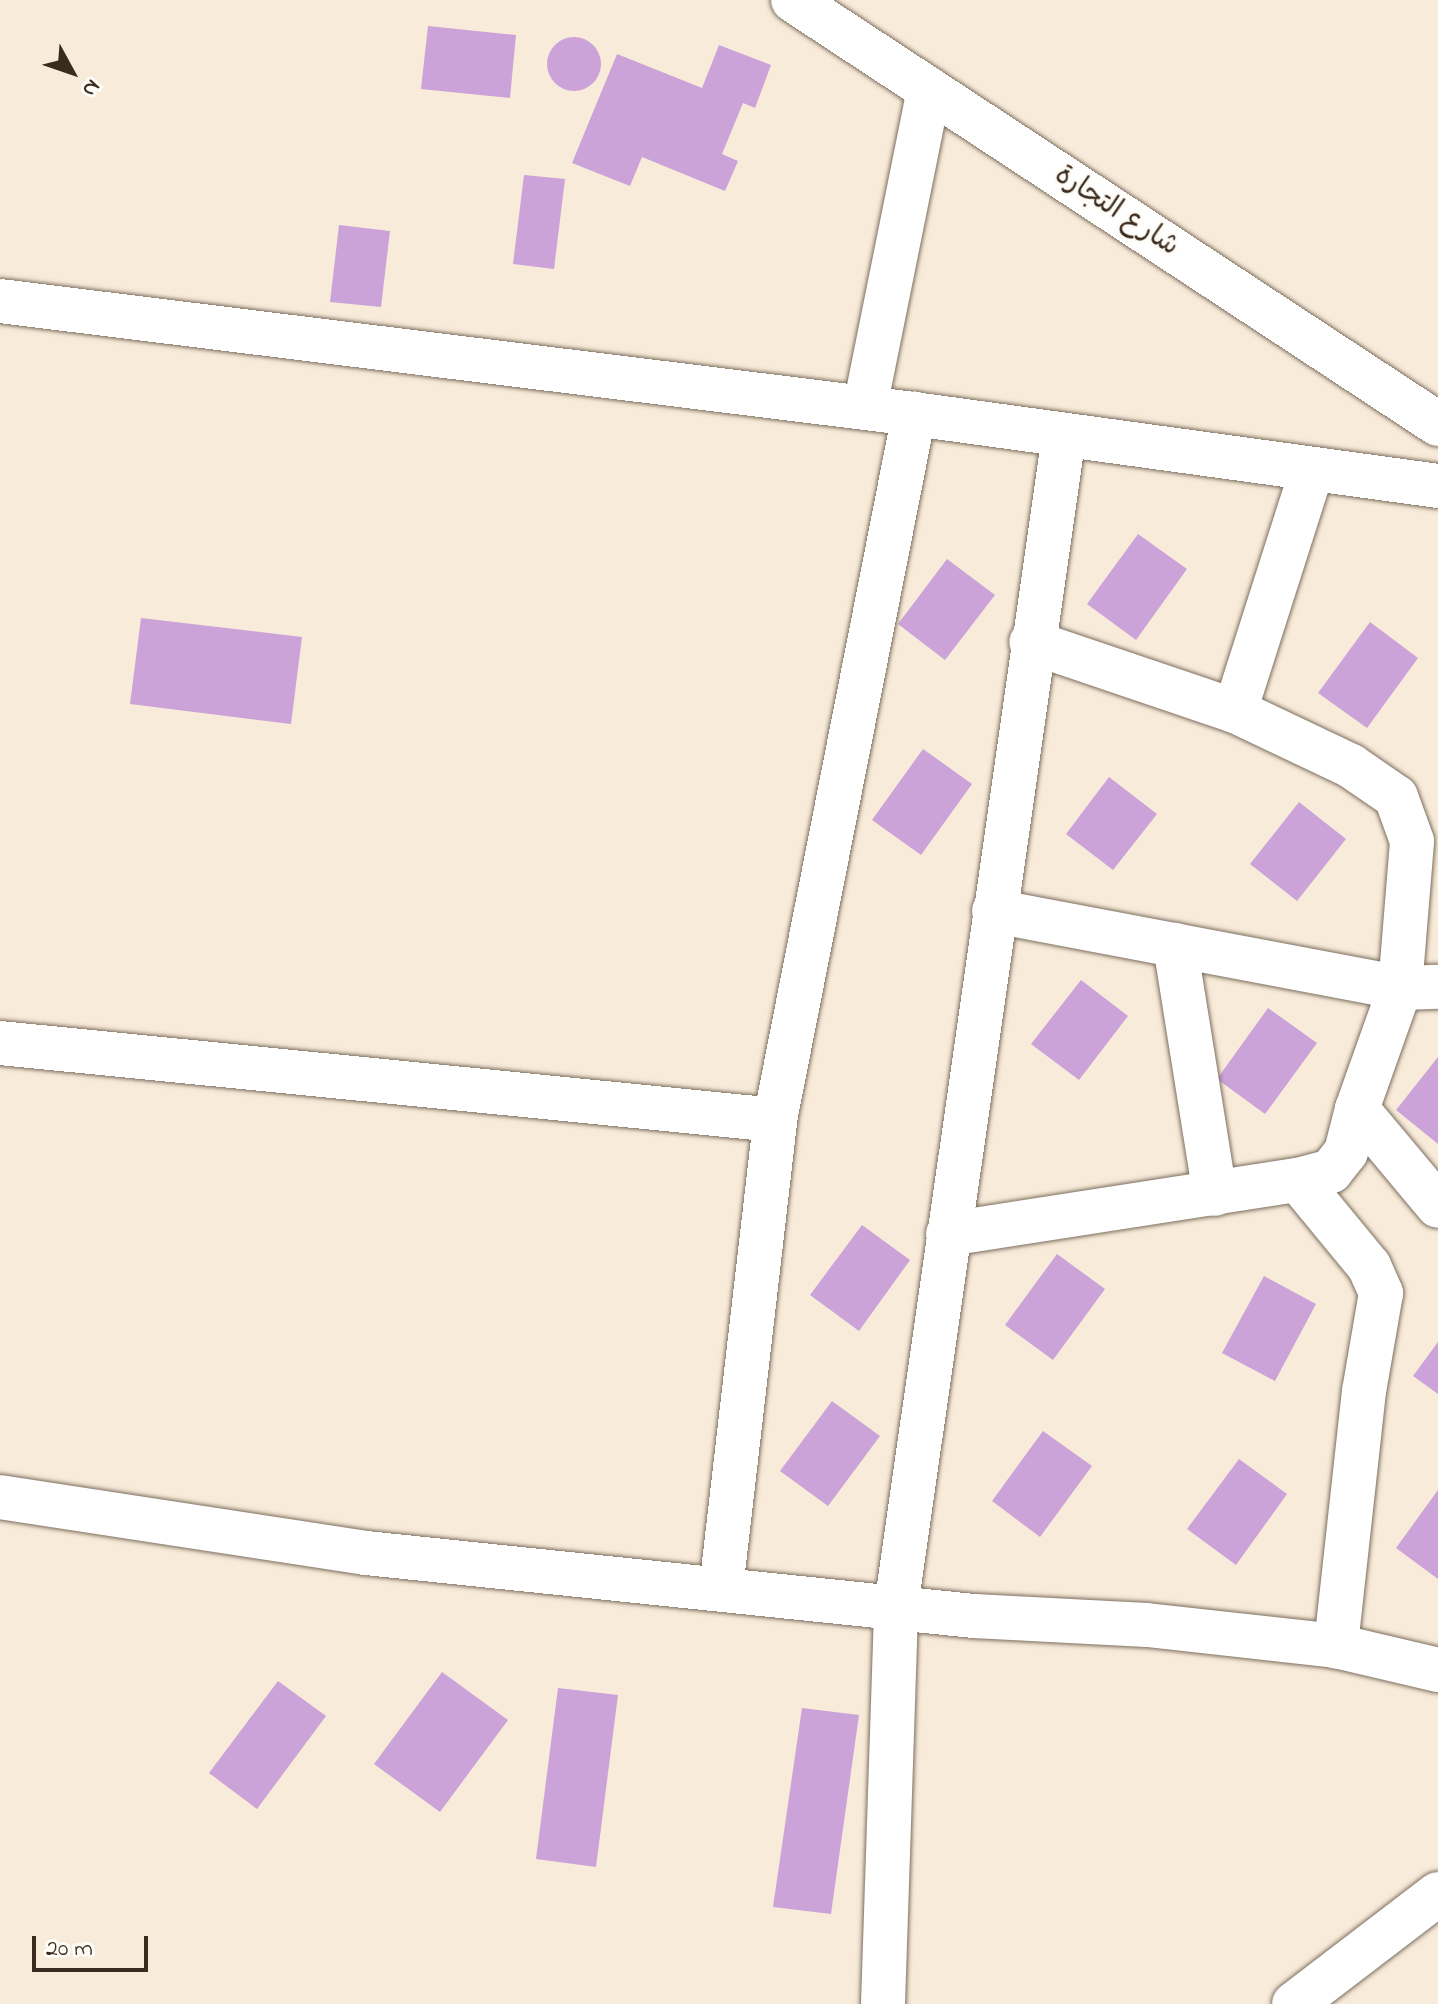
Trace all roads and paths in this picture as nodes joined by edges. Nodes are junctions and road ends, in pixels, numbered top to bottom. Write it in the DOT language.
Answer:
graph roads {
  1 [pos="793,0"];
  2 [pos="929,89"];
  3 [pos="0,301"];
  4 [pos="865,407"];
  5 [pos="914,414"];
  6 [pos="1438,424"];
  7 [pos="1064,435"];
  8 [pos="1312,469"];
  9 [pos="1438,486"];
  10 [pos="1031,642"];
  11 [pos="1235,711"];
  12 [pos="994,911"];
  13 [pos="1175,945"];
  14 [pos="1419,987"];
  15 [pos="0,1043"];
  16 [pos="1357,1109"];
  17 [pos="775,1120"];
  18 [pos="1298,1180"];
  19 [pos="1215,1194"];
  20 [pos="1438,1206"];
  21 [pos="948,1234"];
  22 [pos="0,1497"];
  23 [pos="721,1589"];
  24 [pos="896,1607"];
  25 [pos="1336,1646"];
  26 [pos="1438,1670"];
  27 [pos="1438,1894"];
  28 [pos="883,2004"];
  29 [pos="1294,2004"];
  1 -- 2 [label="street, شارع التجارة"];
  2 -- 4 [label="street"];
  2 -- 6 [label="street, شارع التجارة"];
  3 -- 4 [label="street"];
  4 -- 5 [label="street"];
  5 -- 7 [label="street"];
  5 -- 17 [label="street"];
  7 -- 8 [label="street"];
  7 -- 10 [label="street"];
  8 -- 9 [label="street"];
  8 -- 11 [label="street"];
  10 -- 11 [label="street"];
  10 -- 12 [label="street"];
  11 -- 14 [label="street"];
  12 -- 13 [label="street"];
  12 -- 21 [label="street"];
  13 -- 14 [label="street"];
  13 -- 19 [label="street"];
  14 -- 16 [label="street"];
  15 -- 17 [label="street"];
  16 -- 18 [label="street"];
  16 -- 20 [label="street"];
  17 -- 23 [label="street"];
  18 -- 19 [label="street"];
  18 -- 25 [label="street"];
  19 -- 21 [label="street"];
  21 -- 24 [label="street"];
  22 -- 23 [label="street"];
  23 -- 24 [label="street"];
  24 -- 25 [label="street"];
  24 -- 28 [label="street"];
  25 -- 26 [label="street"];
  27 -- 29 [label="street"];
}
